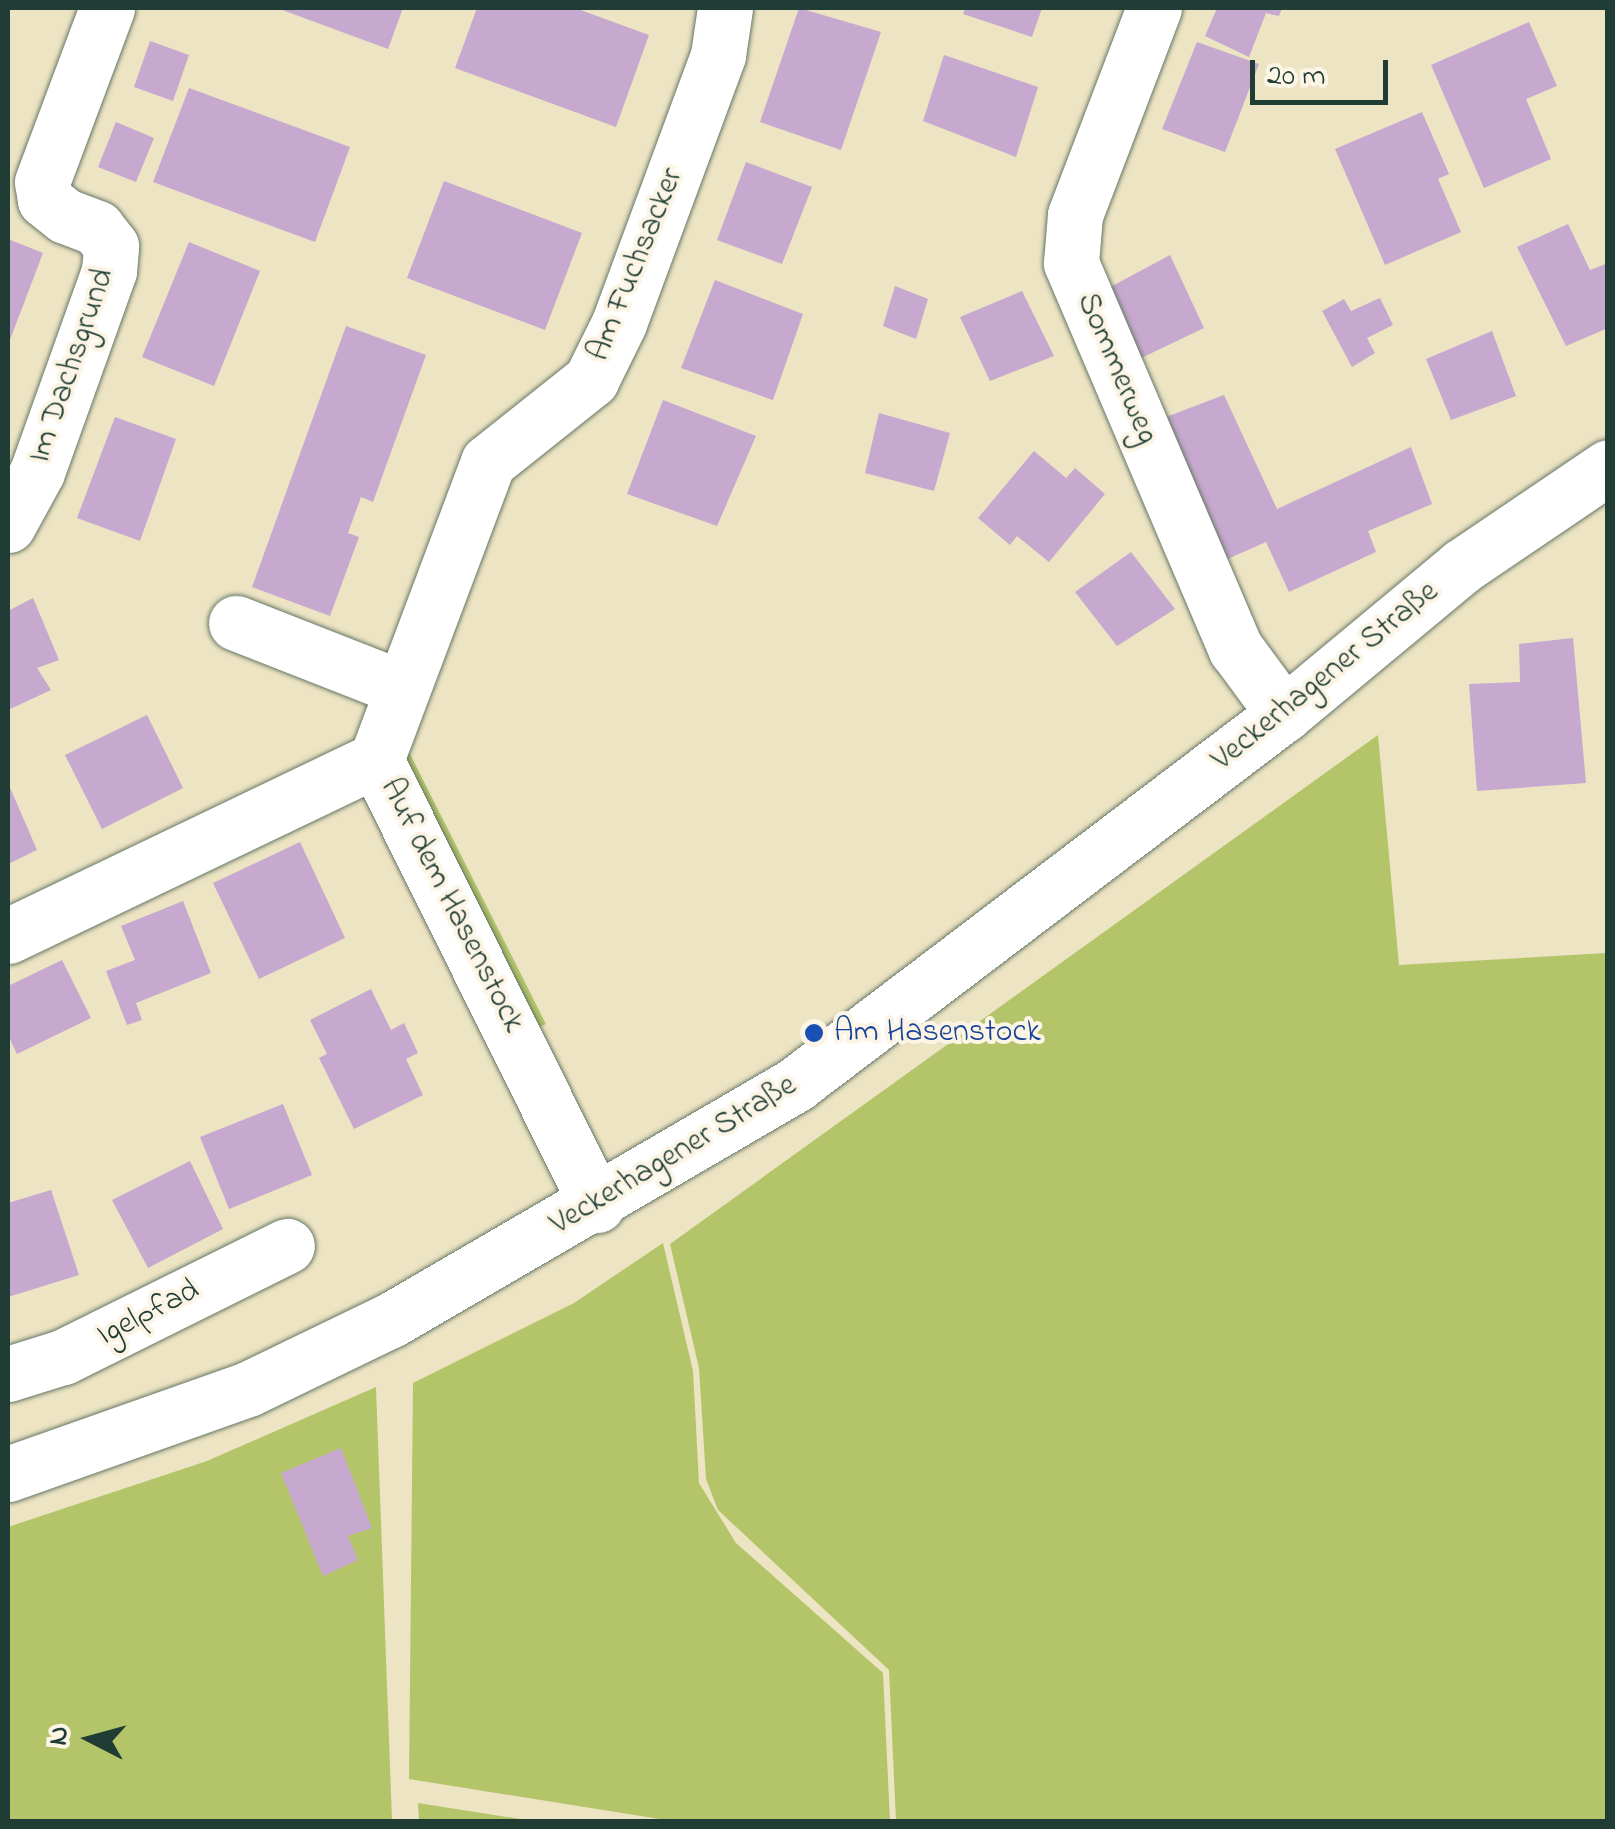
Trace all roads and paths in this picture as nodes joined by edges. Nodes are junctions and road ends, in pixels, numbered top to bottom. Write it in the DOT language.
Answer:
graph roads {
  1 [pos="107,8"];
  2 [pos="725,8"];
  3 [pos="1154,8"];
  4 [pos="1608,467"];
  5 [pos="8,525"];
  6 [pos="236,624"];
  7 [pos="399,687"];
  8 [pos="1284,714"];
  9 [pos="376,760"];
  10 [pos="8,936"];
  11 [pos="597,1205"];
  12 [pos="286,1246"];
  13 [pos="8,1374"];
  14 [pos="8,1474"];
  1 -- 5 [label="street, Im Dachsgrund"];
  2 -- 7 [label="street, Am Fuchsacker"];
  3 -- 8 [label="street, Sommerweg"];
  4 -- 8 [label="street, Veckerhagener Straße"];
  6 -- 7 [label="street"];
  7 -- 9 [label="street, Am Fuchsacker"];
  8 -- 11 [label="street, Veckerhagener Straße"];
  9 -- 10 [label="street, Auf dem Hasenstock"];
  9 -- 11 [label="street, Auf dem Hasenstock"];
  11 -- 14 [label="street, Veckerhagener Straße"];
  12 -- 13 [label="street, Igelpfad"];
}
